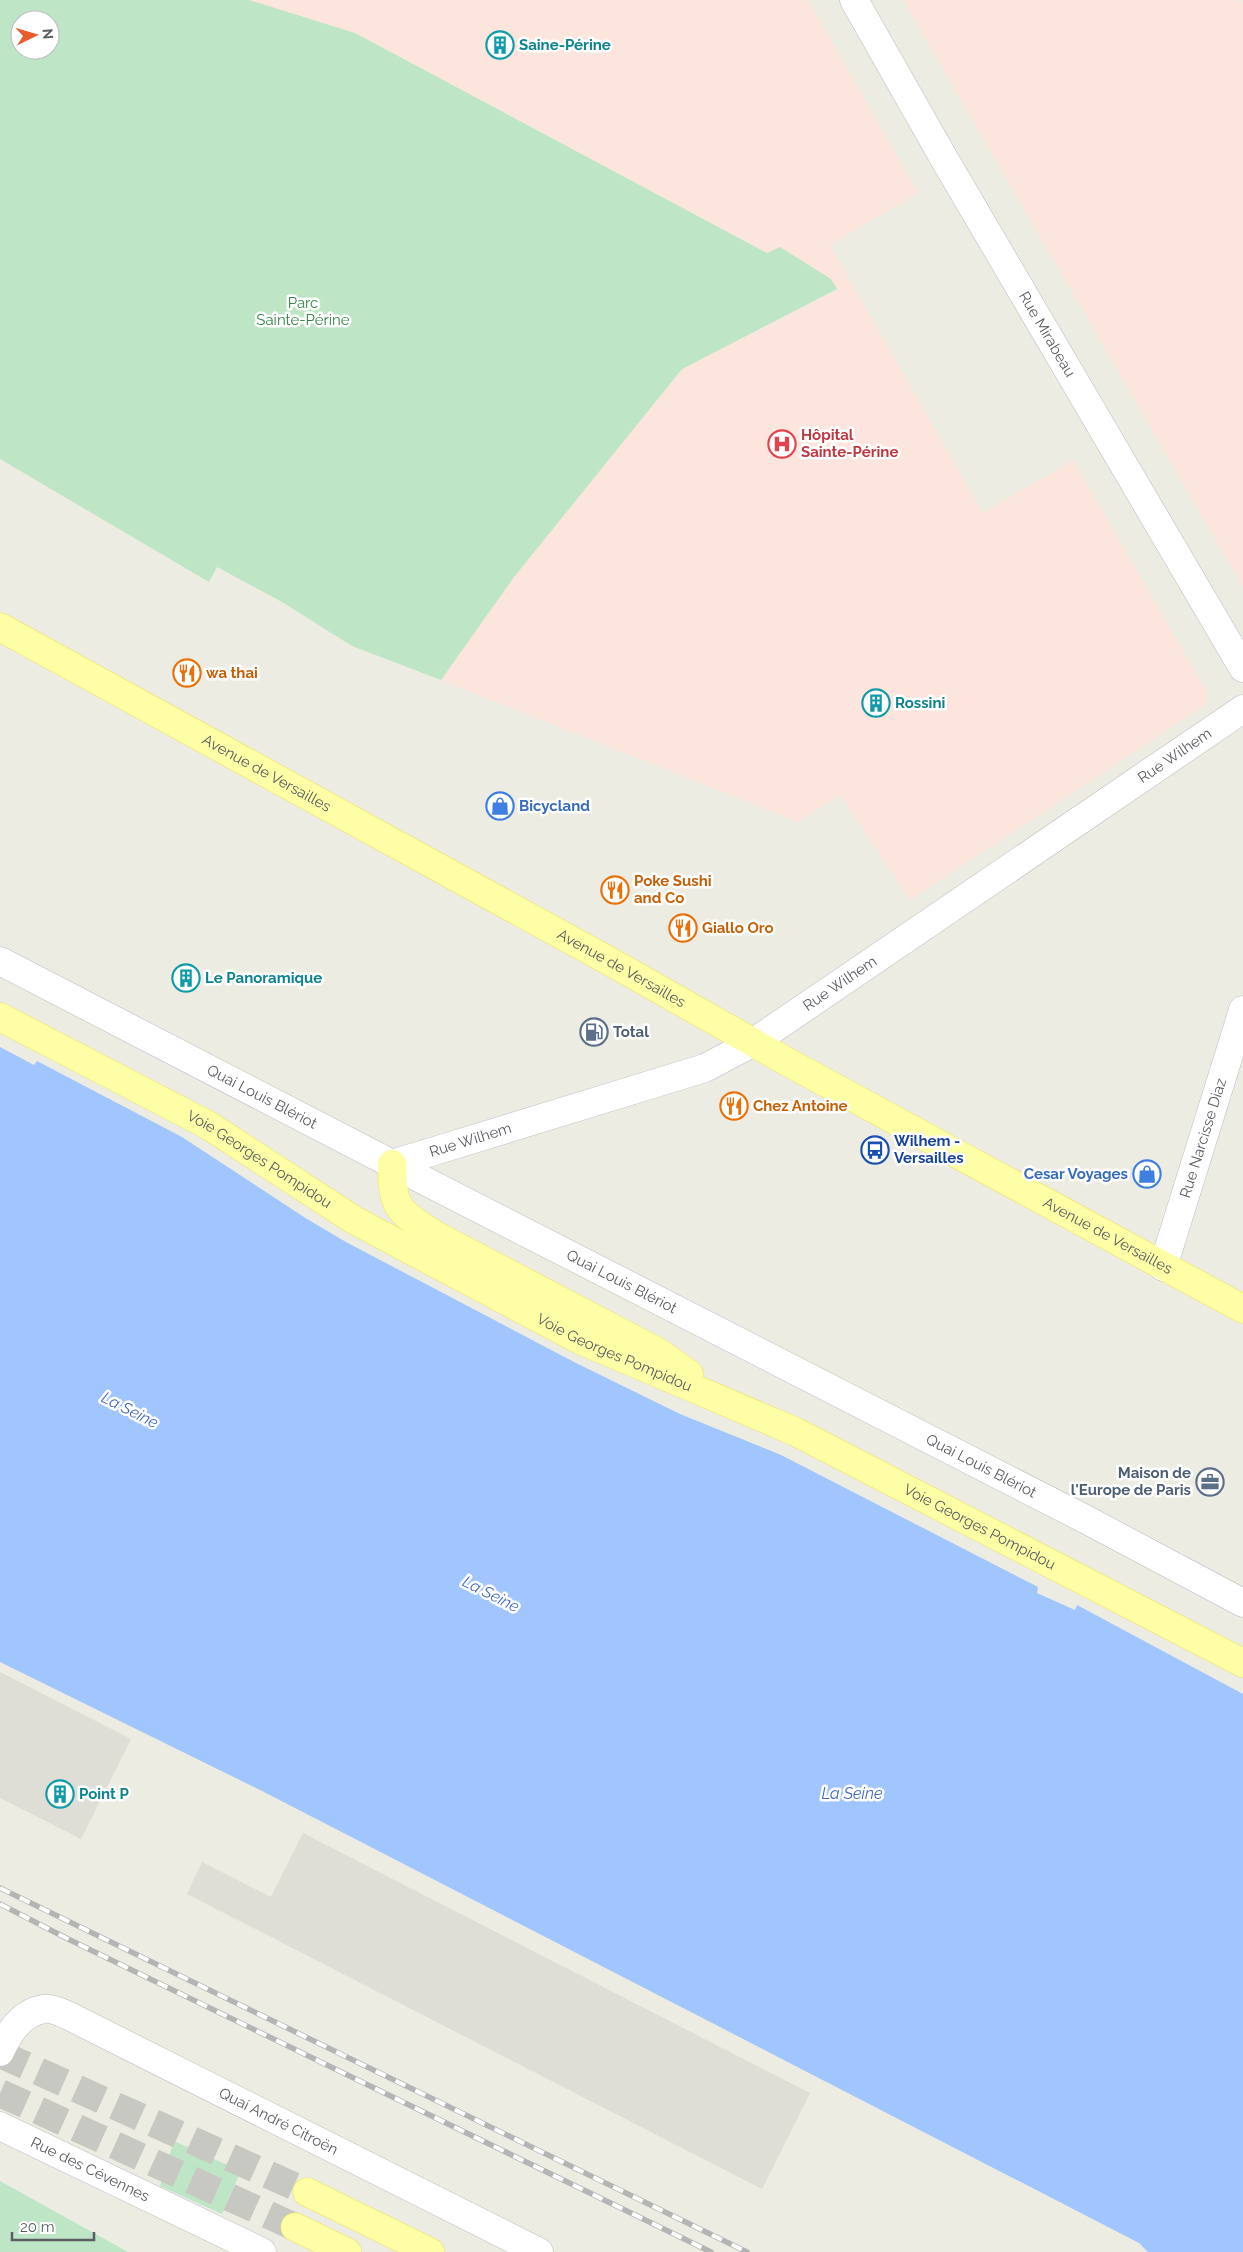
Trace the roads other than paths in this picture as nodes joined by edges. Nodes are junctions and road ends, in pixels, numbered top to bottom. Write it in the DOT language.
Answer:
graph roads {
  1 [pos="854,0"];
  2 [pos="0,627"];
  3 [pos="1243,668"];
  4 [pos="1243,709"];
  5 [pos="0,961"];
  6 [pos="1243,1010"];
  7 [pos="0,1017"];
  8 [pos="754,1042"];
  9 [pos="392,1164"];
  10 [pos="1163,1266"];
  11 [pos="1243,1309"];
  12 [pos="731,1404"];
  13 [pos="1243,1603"];
  14 [pos="1243,1664"];
  15 [pos="0,2052"];
  16 [pos="0,2126"];
  17 [pos="307,2192"];
  18 [pos="295,2226"];
  19 [pos="262,2252"];
  20 [pos="347,2252"];
  21 [pos="430,2252"];
  22 [pos="540,2252"];
  1 -- 3 [label="street, Rue Mirabeau"];
  2 -- 8 [label="main road, Avenue de Versailles"];
  4 -- 8 [label="street, Rue Wilhem"];
  5 -- 9 [label="street, Quai Louis Blériot"];
  6 -- 10 [label="street, Rue Narcisse Diaz"];
  7 -- 12 [label="main road, Voie Georges Pompidou"];
  8 -- 9 [label="street, Rue Wilhem"];
  8 -- 10 [label="main road, Avenue de Versailles"];
  9 -- 12 [label="main road"];
  9 -- 13 [label="street, Quai Louis Blériot"];
  10 -- 11 [label="main road, Avenue de Versailles"];
  12 -- 14 [label="main road, Voie Georges Pompidou"];
  15 -- 22 [label="street, Quai André Citroën"];
  16 -- 19 [label="street, Rue des Cévennes"];
  17 -- 21 [label="main road"];
  18 -- 20 [label="main road"];
}
